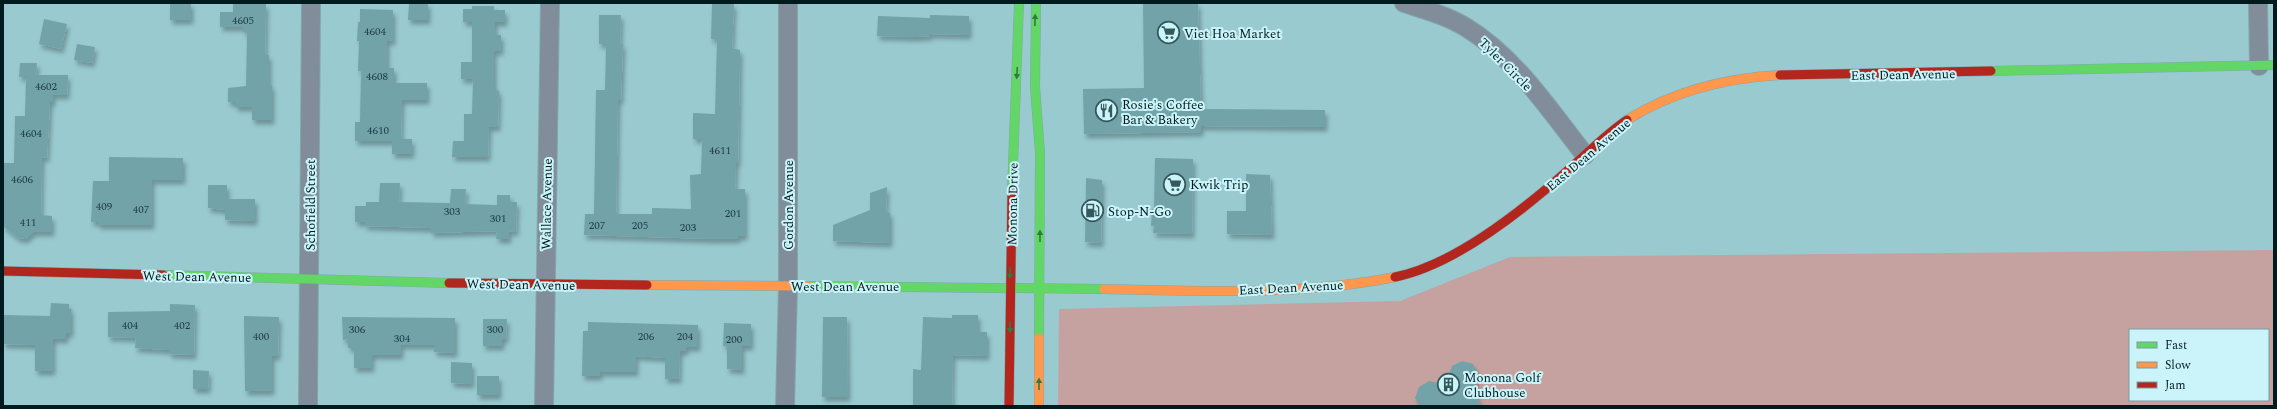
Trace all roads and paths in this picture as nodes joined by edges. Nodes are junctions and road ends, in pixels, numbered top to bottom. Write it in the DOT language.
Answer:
graph roads {
  1 [pos="311,3"];
  2 [pos="550,3"];
  3 [pos="788,3"];
  4 [pos="1019,3"];
  5 [pos="1036,3"];
  6 [pos="1404,3"];
  7 [pos="2258,3"];
  8 [pos="2266,66"];
  9 [pos="1585,155"];
  10 [pos="3,272"];
  11 [pos="309,279"];
  12 [pos="544,284"];
  13 [pos="788,286"];
  14 [pos="1010,288"];
  15 [pos="1039,289"];
  16 [pos="308,406"];
  17 [pos="544,406"];
  18 [pos="785,406"];
  19 [pos="1009,406"];
  20 [pos="1039,406"];
  1 -- 11 [label="street, Schofield Street"];
  2 -- 12 [label="street, Wallace Avenue"];
  3 -- 13 [label="street, Gordon Avenue"];
  4 -- 14 [label="street, Monona Drive, one-way"];
  15 -- 5 [label="street, Monona Drive, one-way"];
  6 -- 9 [label="street, Tyler Circle"];
  7 -- 8 [label="street"];
  8 -- 9 [label="street, East Dean Avenue"];
  9 -- 15 [label="street, East Dean Avenue"];
  10 -- 11 [label="street, West Dean Avenue"];
  11 -- 12 [label="street, West Dean Avenue"];
  11 -- 16 [label="street, Schofield Street"];
  12 -- 13 [label="street, West Dean Avenue"];
  12 -- 17 [label="street, Wallace Avenue"];
  13 -- 14 [label="street, West Dean Avenue"];
  13 -- 18 [label="street, Gordon Avenue"];
  14 -- 15 [label="street, West Dean Avenue"];
  14 -- 19 [label="street, Monona Drive, one-way"];
  20 -- 15 [label="street, Monona Drive, one-way"];
}
